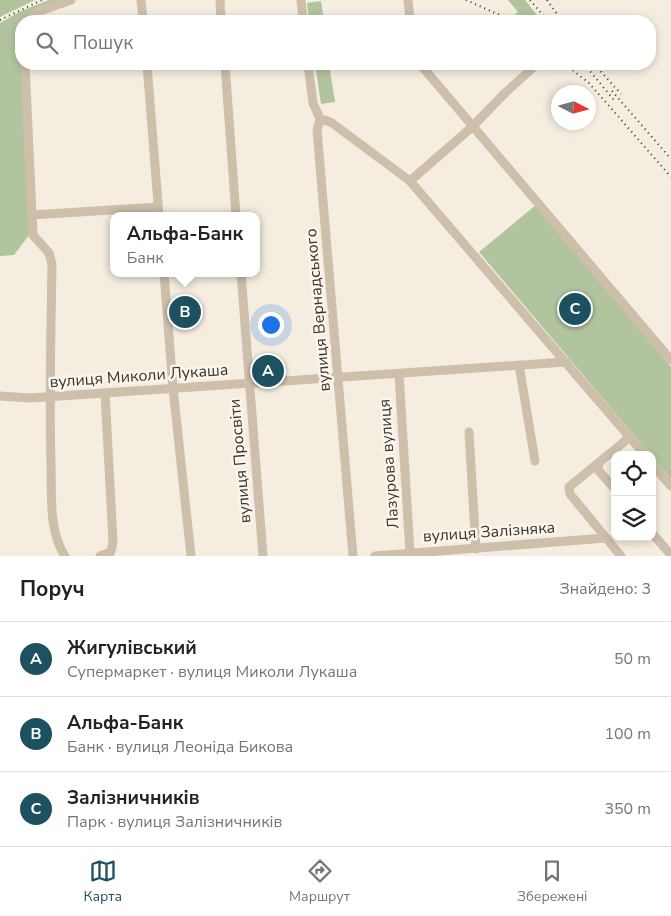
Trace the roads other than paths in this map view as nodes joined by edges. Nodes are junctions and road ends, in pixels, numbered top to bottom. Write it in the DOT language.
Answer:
graph roads {
  1 [pos="71,0"];
  2 [pos="141,0"];
  3 [pos="220,0"];
  4 [pos="304,0"];
  5 [pos="408,0"];
  6 [pos="33,15"];
  7 [pos="142,15"];
  8 [pos="221,15"];
  9 [pos="303,15"];
  10 [pos="409,15"];
  11 [pos="25,70"];
  12 [pos="147,70"];
  13 [pos="225,70"];
  14 [pos="309,70"];
  15 [pos="425,70"];
  16 [pos="530,70"];
  17 [pos="321,121"];
  18 [pos="472,127"];
  19 [pos="410,181"];
  20 [pos="158,211"];
  21 [pos="126,212"];
  22 [pos="236,212"];
  23 [pos="110,213"];
  24 [pos="32,215"];
  25 [pos="164,277"];
  26 [pos="241,277"];
  27 [pos="671,360"];
  28 [pos="566,362"];
  29 [pos="519,365"];
  30 [pos="399,374"];
  31 [pos="338,377"];
  32 [pos="249,383"];
  33 [pos="173,388"];
  34 [pos="105,393"];
  35 [pos="0,396"];
  36 [pos="49,396"];
  37 [pos="469,432"];
  38 [pos="630,437"];
  39 [pos="642,451"];
  40 [pos="535,462"];
  41 [pos="598,464"];
  42 [pos="656,469"];
  43 [pos="611,484"];
  44 [pos="671,486"];
  45 [pos="606,538"];
  46 [pos="656,538"];
  47 [pos="478,551"];
  48 [pos="410,553"];
  49 [pos="671,555"];
  50 [pos="65,556"];
  51 [pos="100,556"];
  52 [pos="191,556"];
  53 [pos="263,556"];
  54 [pos="353,556"];
  55 [pos="375,556"];
  56 [pos="621,556"];
  1 -- 6 [label="street"];
  2 -- 7 [label="street"];
  3 -- 8 [label="street"];
  4 -- 9 [label="street"];
  5 -- 10 [label="street"];
  11 -- 24 [label="street"];
  12 -- 20 [label="street"];
  13 -- 22 [label="street"];
  14 -- 17 [label="street, вулиця Вернадського"];
  15 -- 18 [label="street"];
  16 -- 18 [label="street"];
  17 -- 19 [label="street"];
  17 -- 31 [label="street, вулиця Вернадського"];
  18 -- 19 [label="street"];
  18 -- 27 [label="street"];
  19 -- 28 [label="street"];
  20 -- 21 [label="street"];
  23 -- 24 [label="street"];
  24 -- 36 [label="street"];
  25 -- 33 [label="street"];
  26 -- 32 [label="street, вулиця Просвіти"];
  28 -- 29 [label="street, вулиця Миколи Лукаша"];
  28 -- 38 [label="street"];
  29 -- 30 [label="street, вулиця Миколи Лукаша"];
  29 -- 40 [label="street"];
  30 -- 31 [label="street, вулиця Миколи Лукаша"];
  30 -- 48 [label="street, Лазурова вулиця"];
  31 -- 32 [label="street, вулиця Миколи Лукаша"];
  31 -- 54 [label="street, вулиця Вернадського"];
  32 -- 33 [label="street, вулиця Миколи Лукаша"];
  32 -- 53 [label="street, вулиця Просвіти"];
  33 -- 34 [label="street, вулиця Миколи Лукаша"];
  33 -- 52 [label="street"];
  34 -- 36 [label="street, вулиця Миколи Лукаша"];
  34 -- 51 [label="street"];
  35 -- 36 [label="street, вулиця Миколи Лукаша"];
  36 -- 50 [label="street"];
  37 -- 47 [label="street"];
  38 -- 39 [label="street"];
  38 -- 41 [label="street"];
  41 -- 43 [label="street"];
  41 -- 45 [label="street"];
  42 -- 44 [label="street"];
  45 -- 47 [label="street, вулиця Залізняка"];
  45 -- 56 [label="street"];
  46 -- 49 [label="street"];
  47 -- 48 [label="street, вулиця Залізняка"];
  48 -- 55 [label="street, вулиця Залізняка"];
}
